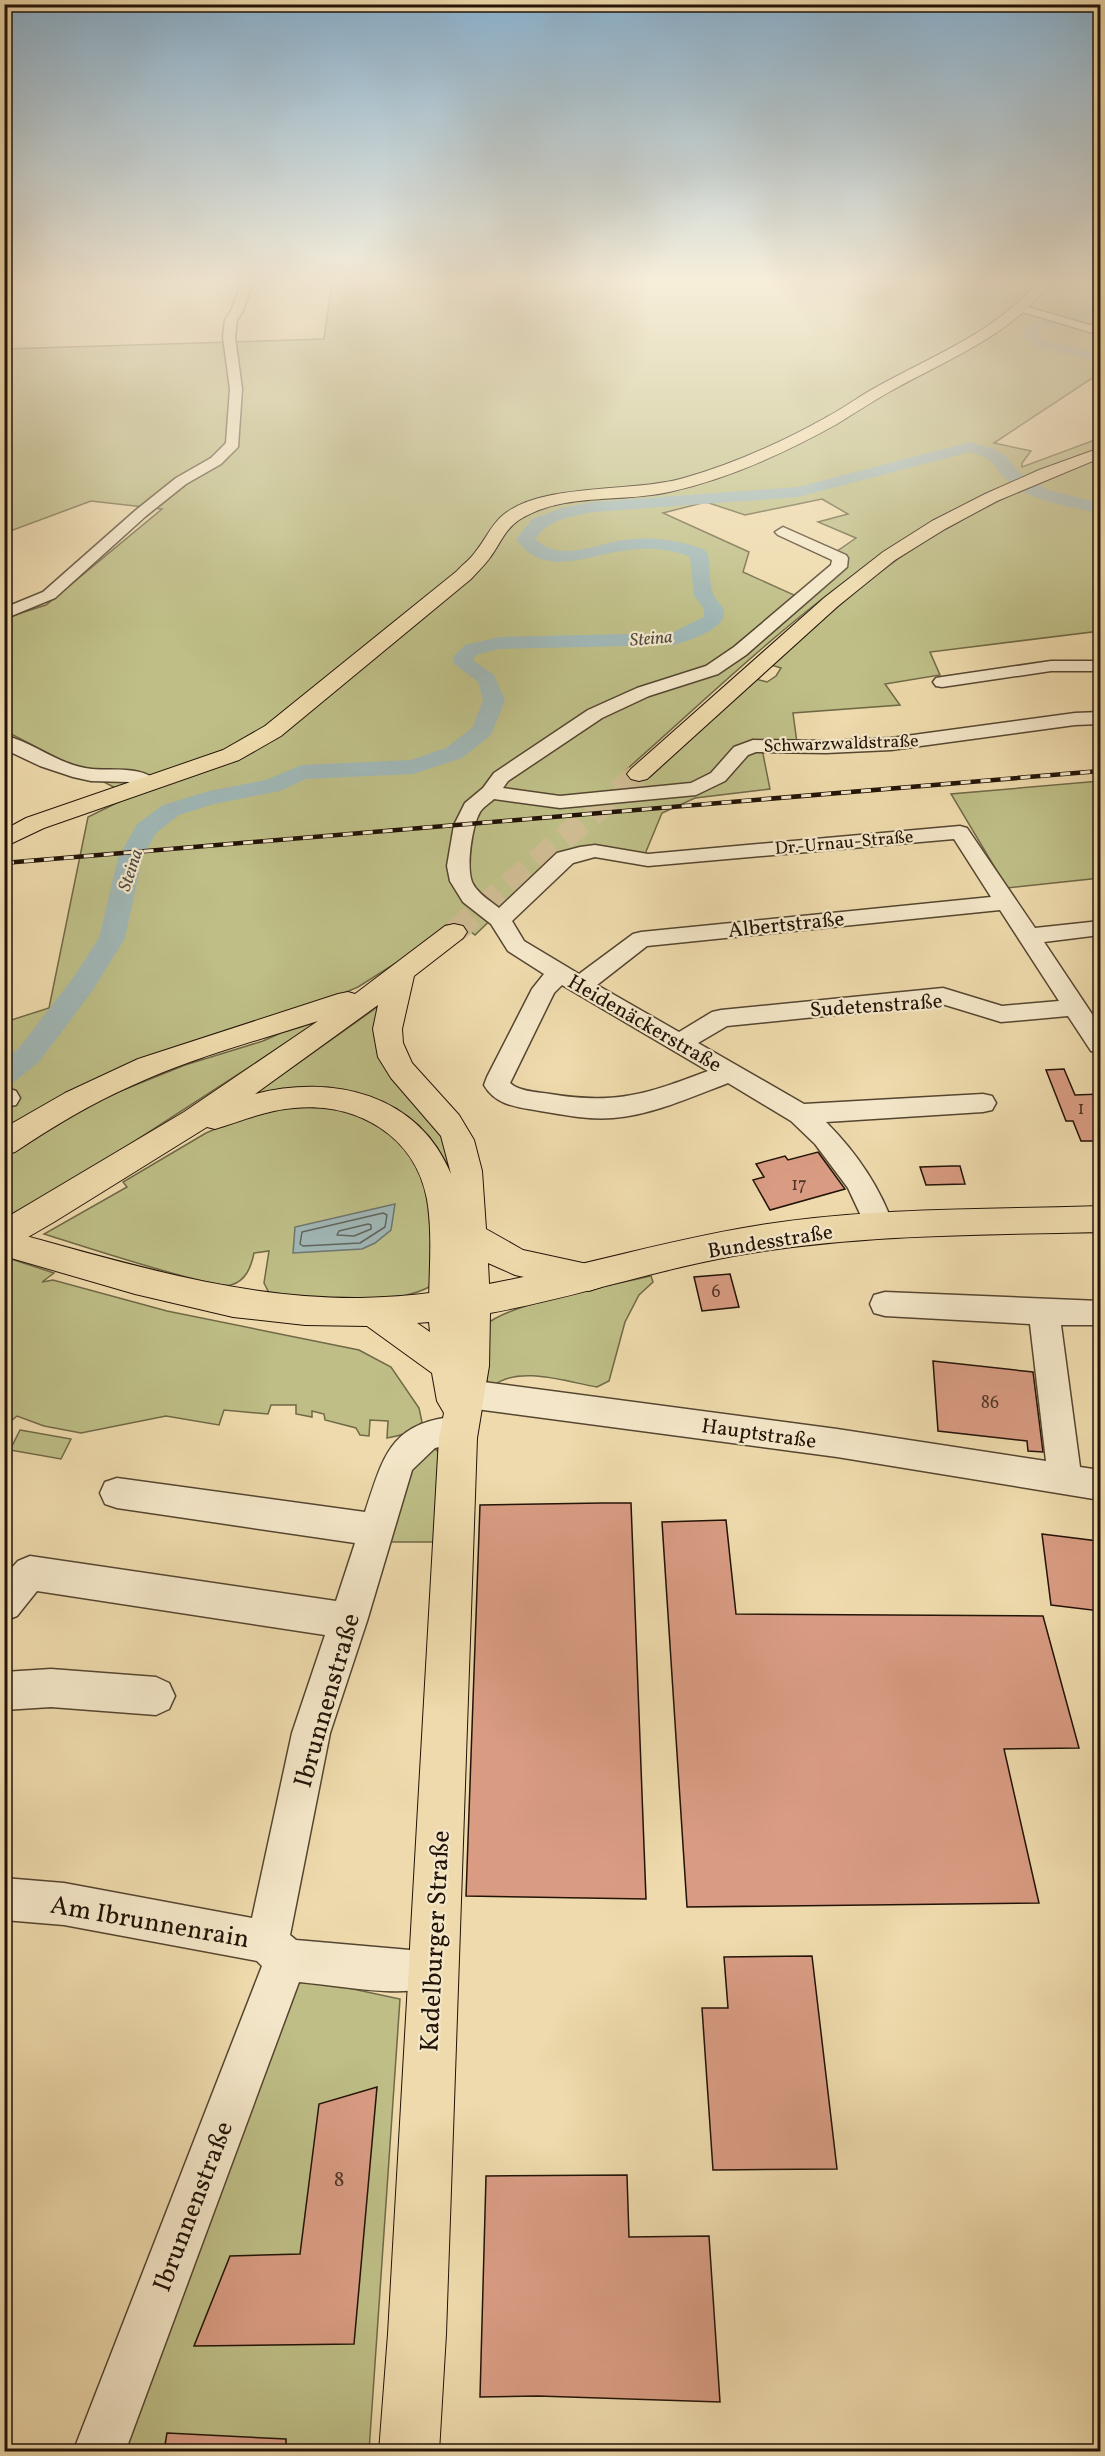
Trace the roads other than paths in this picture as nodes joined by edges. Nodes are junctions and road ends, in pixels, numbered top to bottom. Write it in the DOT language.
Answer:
graph roads {
  1 [pos="236,397"];
  2 [pos="870,397"];
  3 [pos="1101,453"];
  4 [pos="783,532"];
  5 [pos="4,614"];
  6 [pos="1101,666"];
  7 [pos="942,682"];
  8 [pos="1101,718"];
  9 [pos="4,741"];
  10 [pos="639,774"];
  11 [pos="149,784"];
  12 [pos="490,792"];
  13 [pos="4,840"];
  14 [pos="1007,902"];
  15 [pos="500,920"];
  16 [pos="1101,928"];
  17 [pos="454,932"];
  18 [pos="1029,936"];
  19 [pos="402,972"];
  20 [pos="570,979"];
  21 [pos="378,991"];
  22 [pos="1076,1007"];
  23 [pos="1099,1040"];
  24 [pos="680,1042"];
  25 [pos="730,1073"];
  26 [pos="983,1103"];
  27 [pos="800,1114"];
  28 [pos="171,1134"];
  29 [pos="4,1144"];
  30 [pos="1101,1220"];
  31 [pos="880,1227"];
  32 [pos="4,1235"];
  33 [pos="470,1236"];
  34 [pos="4,1243"];
  35 [pos="589,1277"];
  36 [pos="885,1304"];
  37 [pos="459,1305"];
  38 [pos="374,1312"];
  39 [pos="1044,1312"];
  40 [pos="1101,1313"];
  41 [pos="457,1395"];
  42 [pos="1065,1478"];
  43 [pos="1101,1485"];
  44 [pos="117,1493"];
  45 [pos="376,1530"];
  46 [pos="4,1604"];
  47 [pos="349,1621"];
  48 [pos="4,1691"];
  49 [pos="156,1696"];
  50 [pos="4,1899"];
  51 [pos="277,1951"];
  52 [pos="432,1968"];
  53 [pos="99,2451"];
  54 [pos="409,2451"];
  1 -- 5 [label="street"];
  2 -- 11 [label="main road"];
  3 -- 10 [label="main road"];
  4 -- 12 [label="street, Heidenäckerstraße"];
  6 -- 7 [label="street"];
  8 -- 12 [label="street, Schwarzwaldstraße"];
  9 -- 11 [label="street"];
  11 -- 13 [label="main road"];
  12 -- 15 [label="street, Heidenäckerstraße"];
  14 -- 15 [label="street, Dr.-Urnau-Straße"];
  14 -- 18 [label="street, Dr.-Urnau-Straße"];
  14 -- 20 [label="street, Albertstraße"];
  15 -- 20 [label="street, Heidenäckerstraße"];
  16 -- 18 [label="street"];
  17 -- 19 [label="main road"];
  18 -- 22 [label="street, Dr.-Urnau-Straße"];
  19 -- 21 [label="main road"];
  19 -- 33 [label="main road"];
  20 -- 24 [label="street, Heidenäckerstraße"];
  20 -- 25 [label="street, Heidenäckerstraße"];
  21 -- 28 [label="main road"];
  21 -- 29 [label="main road"];
  22 -- 23 [label="street, Dr.-Urnau-Straße"];
  22 -- 24 [label="street, Sudetenstraße"];
  24 -- 25 [label="street, Heidenäckerstraße"];
  25 -- 27 [label="street, Heidenäckerstraße"];
  26 -- 27 [label="street"];
  27 -- 31 [label="street, Heidenäckerstraße"];
  28 -- 32 [label="main road"];
  28 -- 37 [label="main road"];
  30 -- 31 [label="main road, Bundesstraße"];
  31 -- 35 [label="main road, Bundesstraße"];
  33 -- 35 [label="main road"];
  33 -- 37 [label="main road"];
  34 -- 38 [label="main road, Bundesstraße"];
  35 -- 37 [label="main road, Bundesstraße"];
  36 -- 39 [label="street"];
  37 -- 38 [label="main road, Bundesstraße"];
  37 -- 41 [label="main road, Kadelburger Straße"];
  38 -- 41 [label="main road"];
  39 -- 40 [label="street"];
  39 -- 42 [label="street"];
  41 -- 42 [label="street, Hauptstraße"];
  41 -- 45 [label="street, Ibrunnenstraße"];
  41 -- 52 [label="main road, Kadelburger Straße"];
  42 -- 43 [label="street, Hauptstraße"];
  44 -- 45 [label="street"];
  45 -- 47 [label="street, Ibrunnenstraße"];
  46 -- 47 [label="street"];
  47 -- 51 [label="street, Ibrunnenstraße"];
  48 -- 49 [label="street"];
  50 -- 51 [label="street, Am Ibrunnenrain"];
  51 -- 52 [label="street, Am Ibrunnenrain"];
  51 -- 53 [label="street, Ibrunnenstraße"];
  52 -- 54 [label="main road, Kadelburger Straße"];
}
